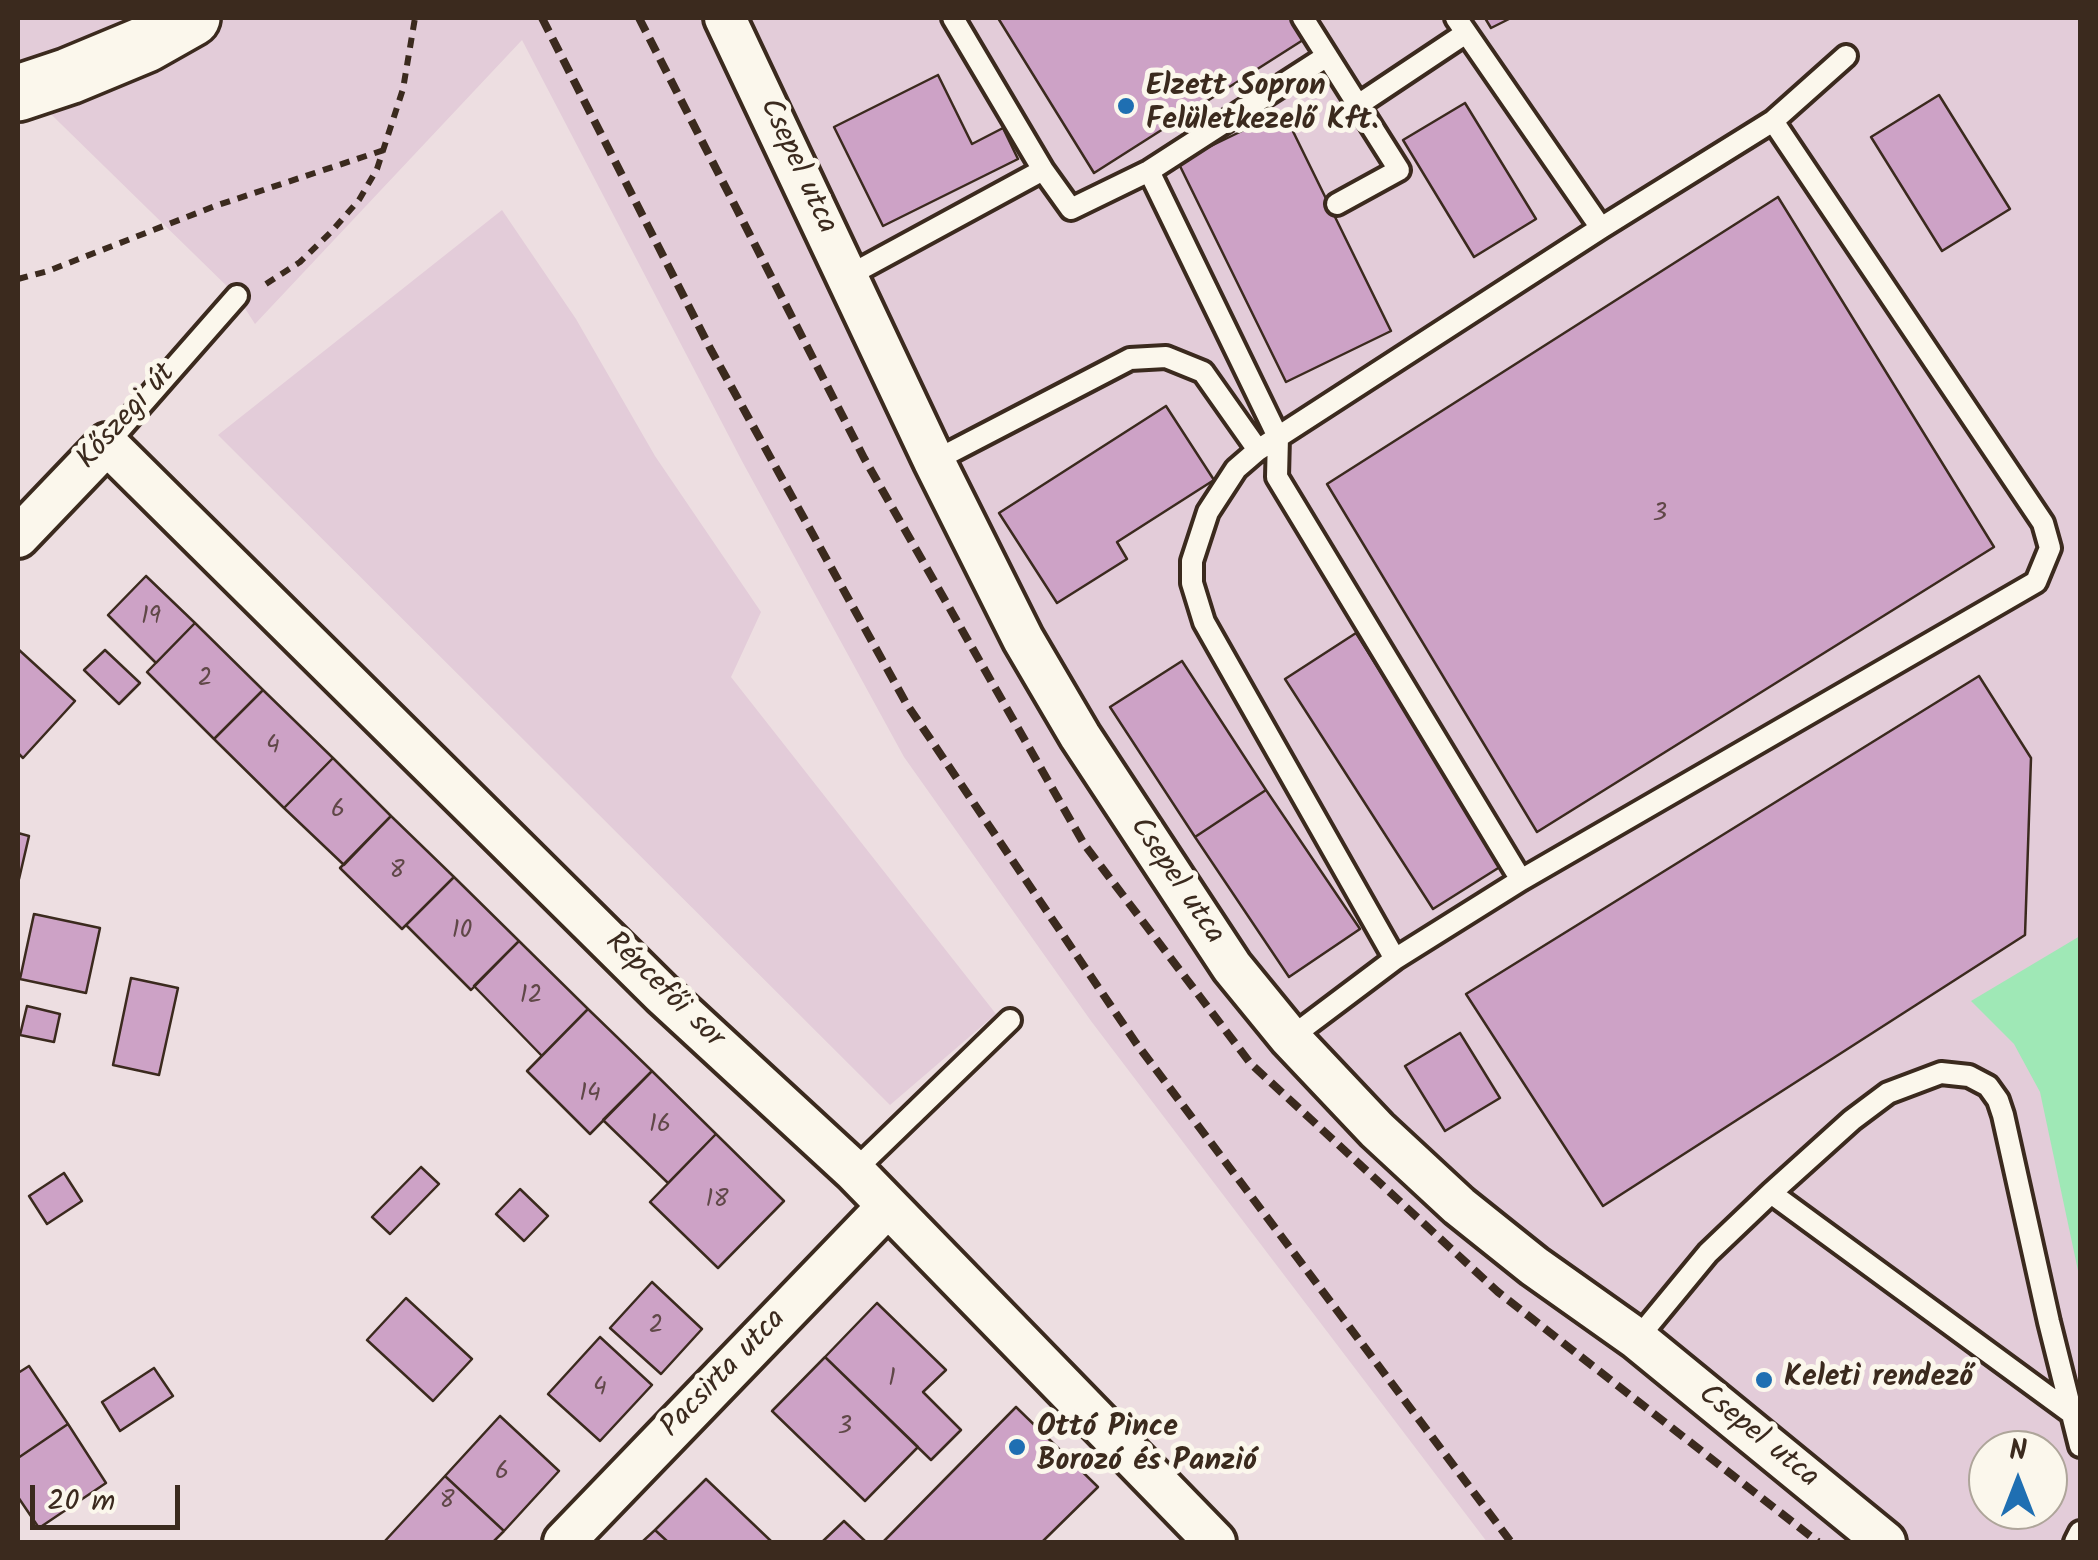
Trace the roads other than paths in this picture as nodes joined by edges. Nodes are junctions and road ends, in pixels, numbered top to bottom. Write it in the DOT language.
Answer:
graph roads {
  1 [pos="192,18"];
  2 [pos="726,18"];
  3 [pos="953,18"];
  4 [pos="1303,18"];
  5 [pos="1461,25"];
  6 [pos="1327,56"];
  7 [pos="1846,56"];
  8 [pos="18,92"];
  9 [pos="1358,105"];
  10 [pos="1773,121"];
  11 [pos="1043,170"];
  12 [pos="1150,172"];
  13 [pos="1337,204"];
  14 [pos="1601,228"];
  15 [pos="848,276"];
  16 [pos="237,296"];
  17 [pos="1278,437"];
  18 [pos="107,444"];
  19 [pos="1258,450"];
  20 [pos="934,461"];
  21 [pos="18,537"];
  22 [pos="1521,880"];
  23 [pos="1395,959"];
  24 [pos="1010,1020"];
  25 [pos="1290,1038"];
  26 [pos="854,1171"];
  27 [pos="1772,1193"];
  28 [pos="887,1207"];
  29 [pos="1637,1339"];
  30 [pos="2071,1413"];
  31 [pos="2080,1446"];
  32 [pos="2080,1532"];
  33 [pos="564,1542"];
  34 [pos="1215,1542"];
  35 [pos="1886,1542"];
  36 [pos="2075,1542"];
  1 -- 8 [label="main road"];
  2 -- 15 [label="street, Csepel utca"];
  3 -- 11 [label="lane"];
  4 -- 6 [label="lane"];
  5 -- 9 [label="lane"];
  5 -- 14 [label="lane"];
  6 -- 9 [label="lane"];
  6 -- 12 [label="lane"];
  7 -- 10 [label="lane"];
  9 -- 13 [label="lane"];
  10 -- 14 [label="lane"];
  10 -- 22 [label="lane"];
  11 -- 12 [label="lane"];
  11 -- 15 [label="lane"];
  12 -- 17 [label="lane"];
  14 -- 17 [label="lane"];
  15 -- 20 [label="street, Csepel utca"];
  16 -- 18 [label="lane, Kőszegi út"];
  17 -- 19 [label="lane"];
  17 -- 22 [label="lane"];
  18 -- 21 [label="street, Kőszegi út"];
  18 -- 26 [label="street, Répcefői sor"];
  19 -- 20 [label="lane"];
  19 -- 23 [label="lane"];
  20 -- 25 [label="street, Csepel utca"];
  22 -- 23 [label="lane"];
  23 -- 25 [label="lane"];
  24 -- 26 [label="lane"];
  25 -- 29 [label="street, Csepel utca"];
  26 -- 28 [label="street, Répcefői sor"];
  27 -- 29 [label="lane"];
  27 -- 30 [label="lane"];
  27 -- 30 [label="lane"];
  28 -- 33 [label="street, Pacsirta utca"];
  28 -- 34 [label="street, Répcefői sor"];
  29 -- 35 [label="street, Csepel utca"];
  30 -- 31 [label="lane"];
  32 -- 36 [label="lane"];
}
